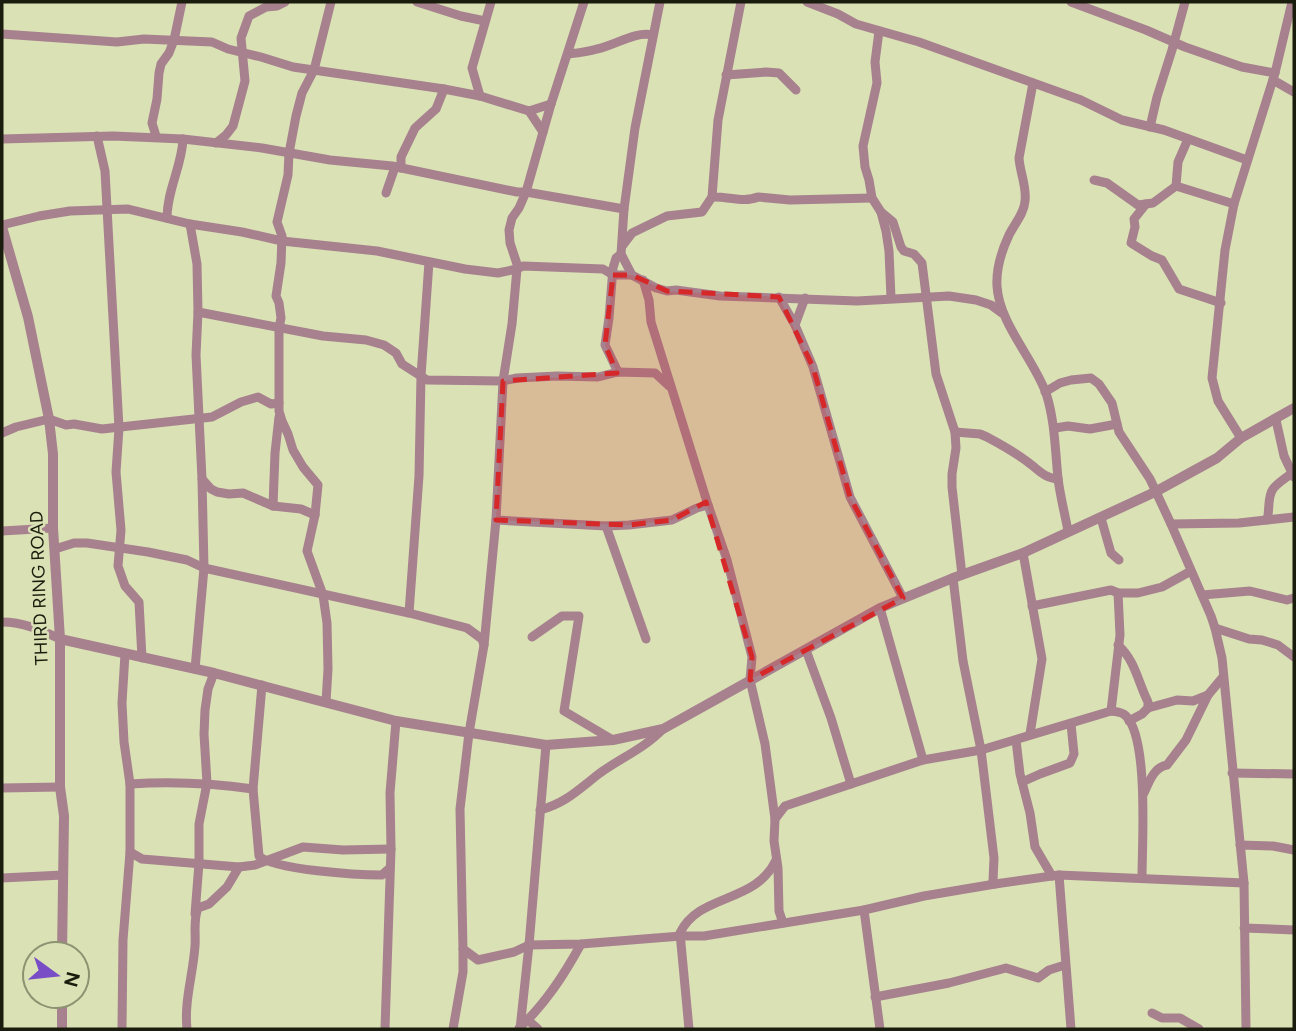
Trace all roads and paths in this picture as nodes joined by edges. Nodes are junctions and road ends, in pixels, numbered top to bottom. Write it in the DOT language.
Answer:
graph roads {
  1 [pos="182,2"];
  2 [pos="285,2"];
  3 [pos="331,2"];
  4 [pos="417,2"];
  5 [pos="491,2"];
  6 [pos="584,2"];
  7 [pos="660,2"];
  8 [pos="741,2"];
  9 [pos="807,2"];
  10 [pos="1071,2"];
  11 [pos="1185,2"];
  12 [pos="1292,8"];
  13 [pos="485,21"];
  14 [pos="879,31"];
  15 [pos="2,34"];
  16 [pos="653,35"];
  17 [pos="174,40"];
  18 [pos="1173,42"];
  19 [pos="242,53"];
  20 [pos="568,54"];
  21 [pos="314,70"];
  22 [pos="726,75"];
  23 [pos="1274,76"];
  24 [pos="1032,83"];
  25 [pos="444,89"];
  26 [pos="796,90"];
  27 [pos="1294,92"];
  28 [pos="480,96"];
  29 [pos="551,104"];
  30 [pos="529,111"];
  31 [pos="1150,127"];
  32 [pos="543,132"];
  33 [pos="97,136"];
  34 [pos="156,136"];
  35 [pos="2,139"];
  36 [pos="183,139"];
  37 [pos="1188,139"];
  38 [pos="216,143"];
  39 [pos="289,153"];
  40 [pos="1247,160"];
  41 [pos="398,168"];
  42 [pos="1094,180"];
  43 [pos="1176,186"];
  44 [pos="526,192"];
  45 [pos="386,193"];
  46 [pos="712,197"];
  47 [pos="872,198"];
  48 [pos="1146,204"];
  49 [pos="1234,204"];
  50 [pos="624,209"];
  51 [pos="106,211"];
  52 [pos="881,212"];
  53 [pos="167,218"];
  54 [pos="190,224"];
  55 [pos="2,226"];
  56 [pos="282,241"];
  57 [pos="621,250"];
  58 [pos="429,262"];
  59 [pos="517,270"];
  60 [pos="613,275"];
  61 [pos="632,275"];
  62 [pos="643,280"];
  63 [pos="779,297"];
  64 [pos="925,297"];
  65 [pos="804,298"];
  66 [pos="891,298"];
  67 [pos="1221,303"];
  68 [pos="198,312"];
  69 [pos="1002,313"];
  70 [pos="795,325"];
  71 [pos="279,328"];
  72 [pos="662,361"];
  73 [pos="618,372"];
  74 [pos="655,373"];
  75 [pos="421,376"];
  76 [pos="503,382"];
  77 [pos="671,388"];
  78 [pos="1045,392"];
  79 [pos="279,407"];
  80 [pos="1294,408"];
  81 [pos="198,418"];
  82 [pos="49,419"];
  83 [pos="1276,420"];
  84 [pos="1117,424"];
  85 [pos="119,428"];
  86 [pos="1055,428"];
  87 [pos="954,432"];
  88 [pos="2,433"];
  89 [pos="1241,438"];
  90 [pos="1293,475"];
  91 [pos="202,479"];
  92 [pos="1058,479"];
  93 [pos="1155,492"];
  94 [pos="708,505"];
  95 [pos="273,506"];
  96 [pos="316,515"];
  97 [pos="1294,517"];
  98 [pos="1101,518"];
  99 [pos="496,520"];
  100 [pos="1267,520"];
  101 [pos="1171,524"];
  102 [pos="606,526"];
  103 [pos="53,528"];
  104 [pos="2,531"];
  105 [pos="1068,531"];
  106 [pos="119,548"];
  107 [pos="55,549"];
  108 [pos="1023,553"];
  109 [pos="1119,560"];
  110 [pos="204,568"];
  111 [pos="1191,571"];
  112 [pos="958,577"];
  113 [pos="1118,593"];
  114 [pos="323,594"];
  115 [pos="1202,595"];
  116 [pos="903,598"];
  117 [pos="1294,598"];
  118 [pos="1032,606"];
  119 [pos="880,608"];
  120 [pos="409,613"];
  121 [pos="2,622"];
  122 [pos="1215,628"];
  123 [pos="531,638"];
  124 [pos="60,639"];
  125 [pos="646,639"];
  126 [pos="484,645"];
  127 [pos="1118,645"];
  128 [pos="806,650"];
  129 [pos="125,654"];
  130 [pos="1294,657"];
  131 [pos="142,658"];
  132 [pos="195,668"];
  133 [pos="214,673"];
  134 [pos="1223,677"];
  135 [pos="750,680"];
  136 [pos="261,685"];
  137 [pos="1208,695"];
  138 [pos="326,702"];
  139 [pos="1148,708"];
  140 [pos="1111,711"];
  141 [pos="396,721"];
  142 [pos="1129,721"];
  143 [pos="1071,724"];
  144 [pos="663,729"];
  145 [pos="469,733"];
  146 [pos="1030,734"];
  147 [pos="613,740"];
  148 [pos="1016,740"];
  149 [pos="546,746"];
  150 [pos="981,750"];
  151 [pos="923,760"];
  152 [pos="1232,773"];
  153 [pos="1294,774"];
  154 [pos="1022,782"];
  155 [pos="207,783"];
  156 [pos="130,784"];
  157 [pos="851,784"];
  158 [pos="2,788"];
  159 [pos="60,788"];
  160 [pos="253,789"];
  161 [pos="1142,798"];
  162 [pos="540,810"];
  163 [pos="775,819"];
  164 [pos="1240,845"];
  165 [pos="391,849"];
  166 [pos="1294,850"];
  167 [pos="130,852"];
  168 [pos="142,859"];
  169 [pos="776,860"];
  170 [pos="264,861"];
  171 [pos="199,863"];
  172 [pos="239,867"];
  173 [pos="390,867"];
  174 [pos="128,869"];
  175 [pos="63,875"];
  176 [pos="1056,876"];
  177 [pos="2,878"];
  178 [pos="1142,878"];
  179 [pos="1244,883"];
  180 [pos="995,884"];
  181 [pos="864,910"];
  182 [pos="195,915"];
  183 [pos="783,923"];
  184 [pos="1244,928"];
  185 [pos="1294,930"];
  186 [pos="681,936"];
  187 [pos="62,940"];
  188 [pos="581,944"];
  189 [pos="529,945"];
  190 [pos="463,949"];
  191 [pos="1065,965"];
  192 [pos="875,997"];
  193 [pos="62,1010"];
  194 [pos="1152,1013"];
  195 [pos="521,1026"];
  196 [pos="62,1029"];
  197 [pos="122,1029"];
  198 [pos="187,1029"];
  199 [pos="386,1029"];
  200 [pos="453,1029"];
  201 [pos="538,1029"];
  202 [pos="689,1029"];
  203 [pos="880,1029"];
  204 [pos="1071,1029"];
  205 [pos="1199,1029"];
  206 [pos="1246,1029"];
  1 -- 17 [label="street"];
  2 -- 19 [label="street"];
  3 -- 21 [label="street"];
  4 -- 13 [label="street"];
  5 -- 13 [label="street"];
  6 -- 20 [label="street"];
  7 -- 16 [label="street"];
  8 -- 22 [label="street"];
  9 -- 14 [label="street"];
  10 -- 18 [label="street"];
  11 -- 18 [label="street"];
  12 -- 23 [label="street"];
  13 -- 28 [label="street"];
  14 -- 24 [label="street"];
  14 -- 47 [label="street"];
  15 -- 17 [label="street"];
  16 -- 20 [label="street"];
  16 -- 50 [label="street"];
  17 -- 19 [label="street"];
  17 -- 34 [label="street"];
  18 -- 23 [label="street"];
  18 -- 31 [label="street"];
  19 -- 21 [label="street"];
  19 -- 38 [label="street"];
  20 -- 29 [label="street"];
  21 -- 25 [label="street"];
  21 -- 39 [label="street"];
  22 -- 26 [label="street"];
  22 -- 46 [label="street"];
  23 -- 27 [label="street"];
  23 -- 40 [label="street"];
  24 -- 31 [label="street"];
  24 -- 69 [label="street"];
  25 -- 28 [label="street"];
  25 -- 41 [label="street"];
  28 -- 30 [label="street"];
  29 -- 30 [label="street"];
  29 -- 32 [label="street"];
  30 -- 32 [label="street"];
  31 -- 37 [label="street"];
  32 -- 44 [label="street"];
  33 -- 34 [label="street"];
  33 -- 35 [label="street"];
  33 -- 51 [label="street"];
  34 -- 36 [label="street"];
  36 -- 38 [label="street"];
  36 -- 53 [label="street"];
  37 -- 40 [label="street"];
  37 -- 43 [label="street"];
  38 -- 39 [label="street"];
  39 -- 41 [label="street"];
  39 -- 56 [label="street"];
  40 -- 49 [label="street"];
  41 -- 44 [label="street"];
  41 -- 45 [label="street"];
  42 -- 48 [label="street"];
  43 -- 48 [label="street"];
  43 -- 49 [label="street"];
  44 -- 50 [label="street"];
  44 -- 59 [label="street"];
  46 -- 47 [label="street"];
  46 -- 57 [label="street"];
  47 -- 52 [label="street"];
  48 -- 67 [label="street"];
  49 -- 67 [label="street"];
  50 -- 57 [label="street"];
  51 -- 53 [label="street"];
  51 -- 55 [label="street"];
  51 -- 85 [label="street"];
  52 -- 64 [label="street"];
  52 -- 66 [label="street"];
  53 -- 54 [label="street"];
  54 -- 56 [label="street"];
  54 -- 68 [label="street"];
  55 -- 82 [label="street, THIRD RING ROAD"];
  56 -- 58 [label="street"];
  56 -- 71 [label="street"];
  57 -- 60 [label="street"];
  57 -- 61 [label="street"];
  58 -- 59 [label="street"];
  58 -- 75 [label="street"];
  59 -- 60 [label="street"];
  59 -- 76 [label="street"];
  60 -- 61 [label="street"];
  60 -- 73 [label="street"];
  61 -- 62 [label="street"];
  62 -- 63 [label="street"];
  62 -- 72 [label="street"];
  63 -- 65 [label="street"];
  63 -- 70 [label="street"];
  64 -- 66 [label="street"];
  64 -- 69 [label="street"];
  64 -- 87 [label="street"];
  65 -- 66 [label="street"];
  65 -- 70 [label="street"];
  67 -- 89 [label="street"];
  68 -- 71 [label="street"];
  68 -- 81 [label="street"];
  69 -- 78 [label="street"];
  70 -- 116 [label="street"];
  71 -- 75 [label="street"];
  71 -- 79 [label="street"];
  72 -- 74 [label="street"];
  72 -- 77 [label="street"];
  73 -- 74 [label="street"];
  73 -- 76 [label="street"];
  74 -- 77 [label="street"];
  75 -- 76 [label="street"];
  75 -- 120 [label="street"];
  76 -- 99 [label="street"];
  77 -- 94 [label="street"];
  78 -- 84 [label="street"];
  78 -- 86 [label="street"];
  79 -- 81 [label="street"];
  79 -- 95 [label="street"];
  79 -- 96 [label="street"];
  80 -- 83 [label="street"];
  81 -- 85 [label="street"];
  81 -- 91 [label="street"];
  82 -- 85 [label="street"];
  82 -- 88 [label="street"];
  82 -- 103 [label="street, THIRD RING ROAD"];
  83 -- 89 [label="street"];
  83 -- 90 [label="street"];
  84 -- 86 [label="street"];
  84 -- 93 [label="street"];
  85 -- 106 [label="street"];
  86 -- 92 [label="street"];
  87 -- 92 [label="street"];
  87 -- 112 [label="street"];
  89 -- 93 [label="street"];
  90 -- 100 [label="street"];
  91 -- 95 [label="street"];
  91 -- 110 [label="street"];
  92 -- 105 [label="street"];
  93 -- 98 [label="street"];
  93 -- 101 [label="street"];
  94 -- 102 [label="street"];
  94 -- 135 [label="street"];
  95 -- 96 [label="street"];
  96 -- 114 [label="street"];
  97 -- 100 [label="street"];
  98 -- 105 [label="street"];
  98 -- 109 [label="street"];
  99 -- 102 [label="street"];
  99 -- 126 [label="street"];
  100 -- 101 [label="street"];
  101 -- 111 [label="street"];
  102 -- 125 [label="street"];
  103 -- 104 [label="street"];
  103 -- 107 [label="street, THIRD RING ROAD"];
  105 -- 108 [label="street"];
  106 -- 107 [label="street"];
  106 -- 110 [label="street"];
  106 -- 131 [label="street"];
  107 -- 124 [label="street, THIRD RING ROAD"];
  108 -- 112 [label="street"];
  108 -- 118 [label="street"];
  110 -- 114 [label="street"];
  110 -- 132 [label="street"];
  111 -- 113 [label="street"];
  111 -- 115 [label="street"];
  112 -- 116 [label="street"];
  112 -- 150 [label="street"];
  113 -- 118 [label="street"];
  113 -- 127 [label="street"];
  114 -- 120 [label="street"];
  114 -- 138 [label="street"];
  115 -- 117 [label="street"];
  115 -- 122 [label="street"];
  116 -- 119 [label="street"];
  118 -- 146 [label="street"];
  119 -- 128 [label="street"];
  119 -- 151 [label="street"];
  120 -- 126 [label="street"];
  121 -- 124 [label="street"];
  122 -- 130 [label="street"];
  122 -- 134 [label="street"];
  123 -- 147 [label="street"];
  124 -- 129 [label="street"];
  124 -- 159 [label="street, THIRD RING ROAD"];
  126 -- 145 [label="street"];
  127 -- 139 [label="street"];
  127 -- 140 [label="street"];
  128 -- 135 [label="street"];
  128 -- 157 [label="street"];
  129 -- 131 [label="street"];
  129 -- 156 [label="street"];
  131 -- 132 [label="street"];
  132 -- 133 [label="street"];
  133 -- 136 [label="street"];
  133 -- 155 [label="street"];
  134 -- 137 [label="street"];
  134 -- 152 [label="street"];
  135 -- 144 [label="street"];
  135 -- 163 [label="street"];
  136 -- 138 [label="street"];
  136 -- 160 [label="street"];
  137 -- 139 [label="street"];
  137 -- 161 [label="street"];
  138 -- 141 [label="street"];
  139 -- 142 [label="street"];
  140 -- 142 [label="street"];
  140 -- 143 [label="street"];
  141 -- 145 [label="street"];
  141 -- 165 [label="street"];
  142 -- 161 [label="street"];
  143 -- 146 [label="street"];
  143 -- 154 [label="street"];
  144 -- 147 [label="street"];
  144 -- 162 [label="street"];
  145 -- 149 [label="street"];
  145 -- 190 [label="street"];
  146 -- 148 [label="street"];
  147 -- 149 [label="street"];
  148 -- 150 [label="street"];
  148 -- 154 [label="street"];
  149 -- 162 [label="street"];
  150 -- 151 [label="street"];
  150 -- 180 [label="street"];
  151 -- 157 [label="street"];
  152 -- 153 [label="street"];
  152 -- 164 [label="street"];
  154 -- 176 [label="street"];
  155 -- 156 [label="street"];
  155 -- 160 [label="street"];
  155 -- 171 [label="street"];
  156 -- 167 [label="street"];
  157 -- 163 [label="street"];
  158 -- 159 [label="street"];
  159 -- 175 [label="street, THIRD RING ROAD"];
  160 -- 170 [label="street"];
  161 -- 178 [label="street"];
  162 -- 189 [label="street"];
  163 -- 169 [label="street"];
  164 -- 166 [label="street"];
  164 -- 179 [label="street"];
  165 -- 170 [label="street"];
  165 -- 173 [label="street"];
  167 -- 168 [label="street"];
  167 -- 174 [label="street"];
  168 -- 171 [label="street"];
  168 -- 174 [label="street"];
  169 -- 183 [label="street"];
  169 -- 186 [label="street"];
  170 -- 172 [label="street"];
  170 -- 173 [label="street"];
  171 -- 172 [label="street"];
  171 -- 182 [label="street"];
  172 -- 182 [label="street"];
  173 -- 199 [label="street"];
  174 -- 197 [label="street"];
  175 -- 177 [label="street"];
  175 -- 187 [label="street, THIRD RING ROAD"];
  176 -- 178 [label="street"];
  176 -- 180 [label="street"];
  176 -- 191 [label="street"];
  178 -- 179 [label="street"];
  179 -- 184 [label="street"];
  180 -- 181 [label="street"];
  181 -- 183 [label="street"];
  181 -- 192 [label="street"];
  182 -- 198 [label="street"];
  183 -- 186 [label="street"];
  184 -- 185 [label="street"];
  184 -- 206 [label="street"];
  186 -- 188 [label="street"];
  186 -- 202 [label="street"];
  188 -- 189 [label="street"];
  188 -- 195 [label="street"];
  189 -- 190 [label="street"];
  189 -- 195 [label="street"];
  190 -- 200 [label="street"];
  191 -- 192 [label="street"];
  191 -- 204 [label="street"];
  192 -- 203 [label="street"];
  193 -- 196 [label="street"];
  194 -- 205 [label="street"];
  195 -- 201 [label="street"];
}
